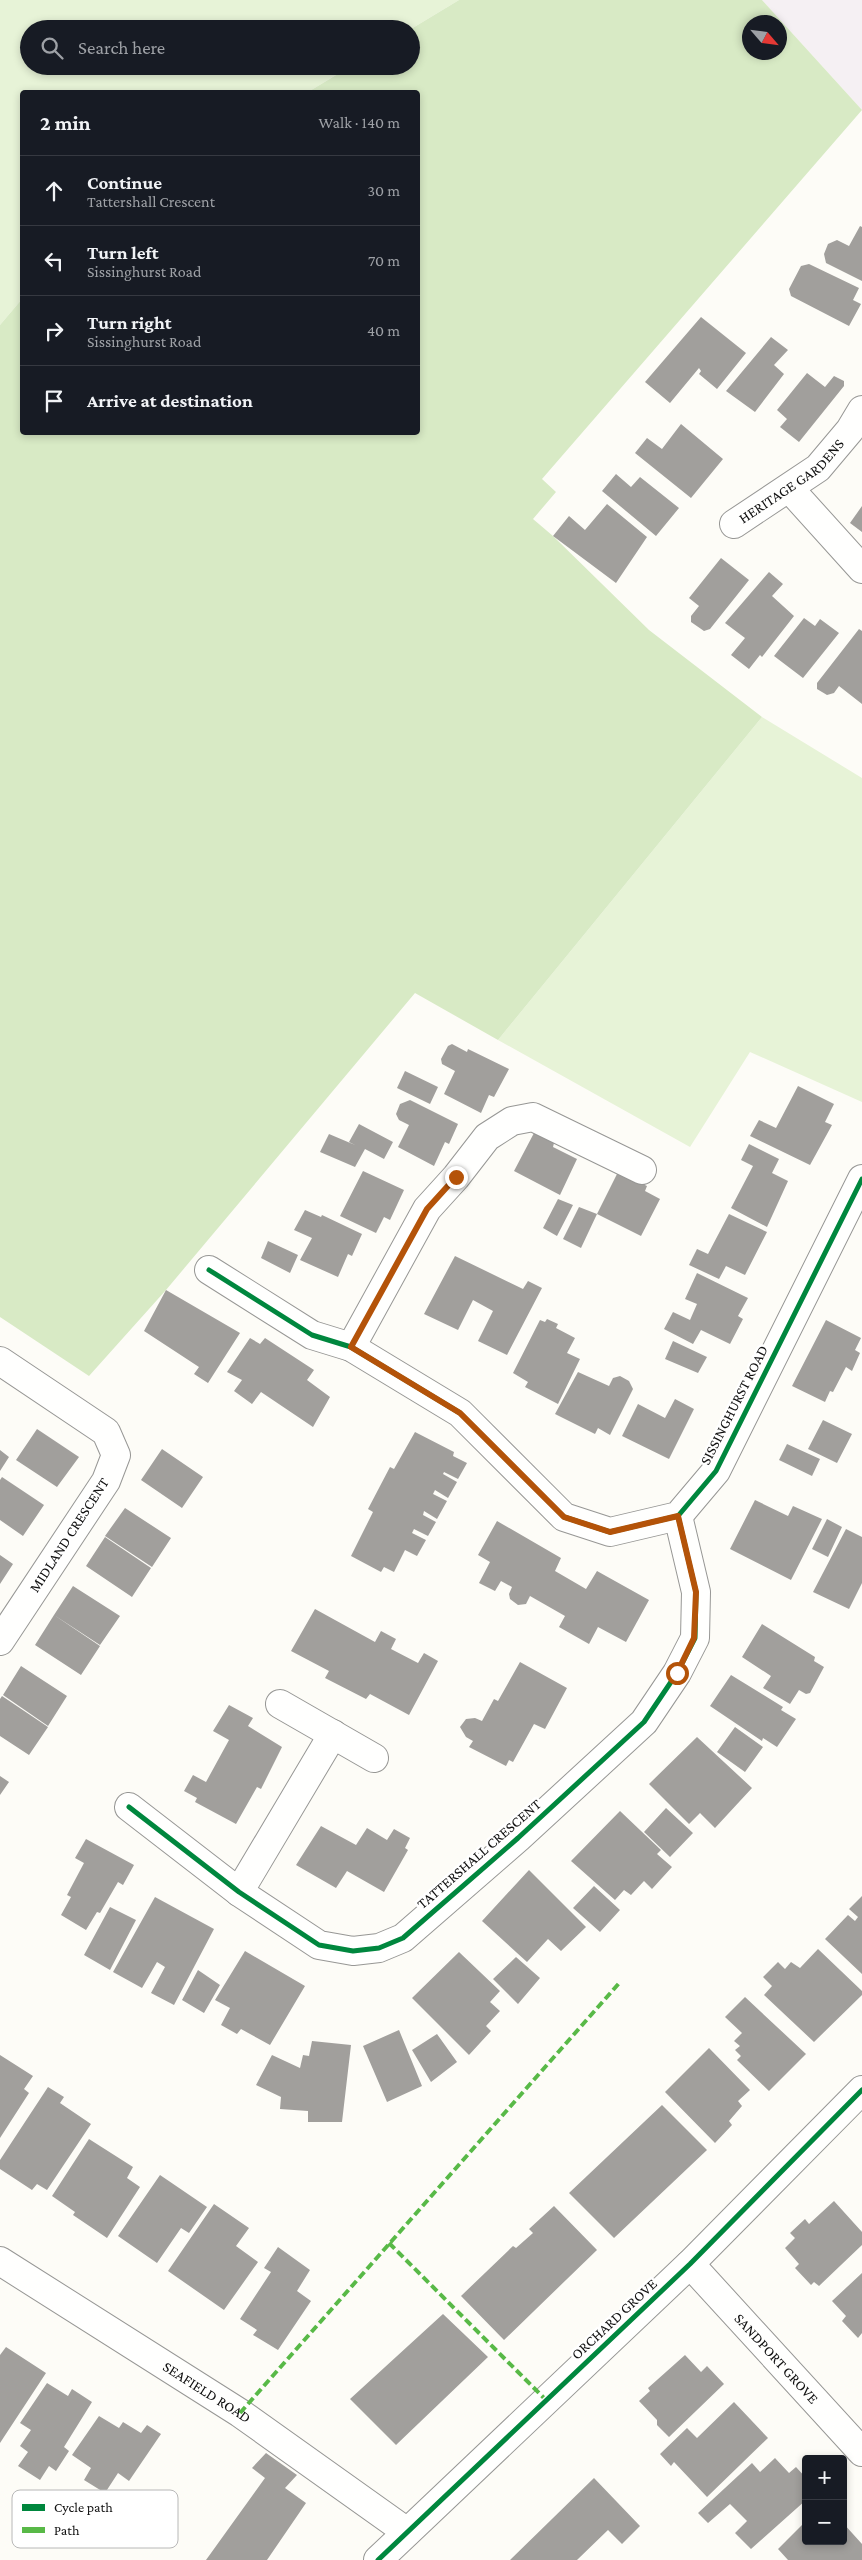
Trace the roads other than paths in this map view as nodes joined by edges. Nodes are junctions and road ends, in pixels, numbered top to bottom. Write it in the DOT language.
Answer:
graph roads {
  1 [pos="862,410"];
  2 [pos="789,488"];
  3 [pos="734,524"];
  4 [pos="862,568"];
  5 [pos="642,1170"];
  6 [pos="862,1179"];
  7 [pos="210,1270"];
  8 [pos="351,1347"];
  9 [pos="0,1361"];
  10 [pos="678,1516"];
  11 [pos="0,1641"];
  12 [pos="280,1704"];
  13 [pos="333,1734"];
  14 [pos="374,1758"];
  15 [pos="129,1807"];
  16 [pos="239,1892"];
  17 [pos="862,2090"];
  18 [pos="0,2261"];
  19 [pos="690,2264"];
  20 [pos="862,2452"];
  21 [pos="408,2532"];
  22 [pos="378,2560"];
  1 -- 2 [label="street, HERITAGE GARDENS"];
  2 -- 3 [label="street, HERITAGE GARDENS"];
  2 -- 4 [label="street"];
  5 -- 8 [label="street"];
  6 -- 10 [label="street, SISSINGHURST ROAD"];
  7 -- 8 [label="street"];
  8 -- 10 [label="street"];
  9 -- 11 [label="street, MIDLAND CRESCENT"];
  10 -- 16 [label="street, TATTERSHALL CRESCENT"];
  12 -- 13 [label="street"];
  13 -- 14 [label="street"];
  13 -- 16 [label="street"];
  15 -- 16 [label="street, TATTERSHALL CRESCENT"];
  17 -- 19 [label="street, ORCHARD GROVE"];
  18 -- 21 [label="street, SEAFIELD ROAD"];
  19 -- 20 [label="street, SANDPORT GROVE"];
  19 -- 21 [label="street, ORCHARD GROVE"];
  21 -- 22 [label="street, ORCHARD GROVE"];
}
